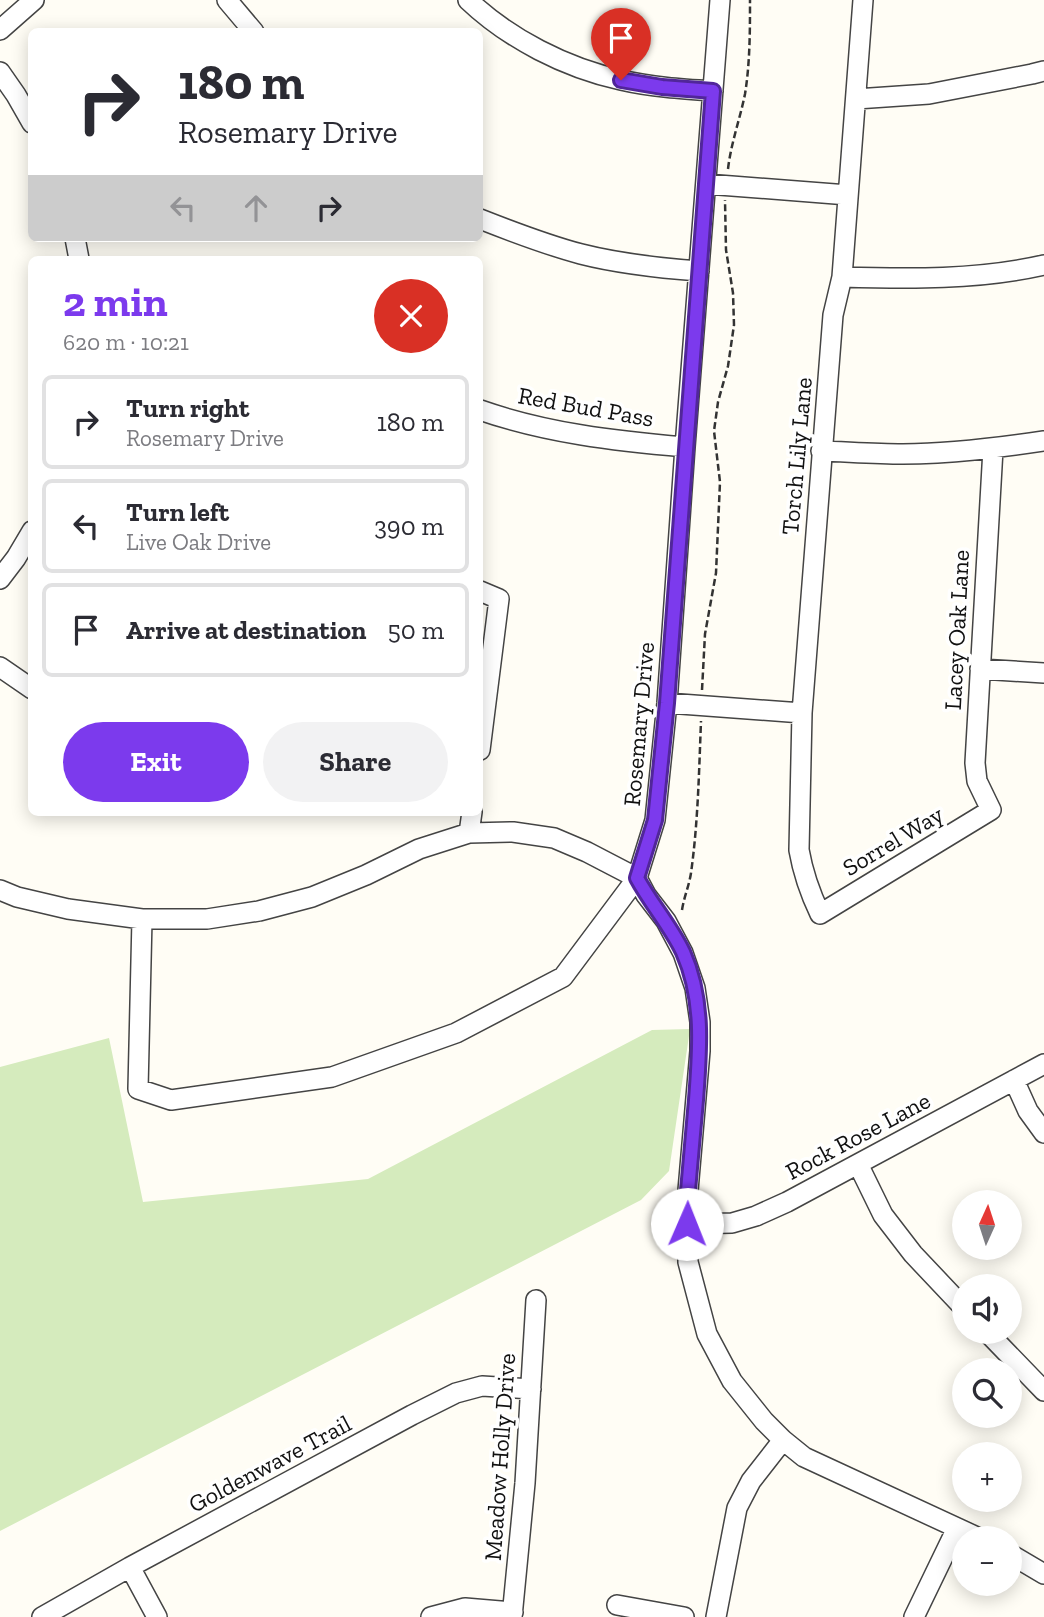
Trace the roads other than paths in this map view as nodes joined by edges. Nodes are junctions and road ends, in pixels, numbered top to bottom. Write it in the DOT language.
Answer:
graph roads {
  1 [pos="34,0"];
  2 [pos="227,0"];
  3 [pos="468,0"];
  4 [pos="720,0"];
  5 [pos="863,0"];
  6 [pos="251,28"];
  7 [pos="0,30"];
  8 [pos="1044,71"];
  9 [pos="0,72"];
  10 [pos="713,91"];
  11 [pos="856,99"];
  12 [pos="28,115"];
  13 [pos="706,184"];
  14 [pos="848,195"];
  15 [pos="483,220"];
  16 [pos="1044,265"];
  17 [pos="699,271"];
  18 [pos="842,277"];
  19 [pos="483,411"];
  20 [pos="1044,441"];
  21 [pos="685,447"];
  22 [pos="993,449"];
  23 [pos="821,451"];
  24 [pos="28,538"];
  25 [pos="0,579"];
  26 [pos="483,592"];
  27 [pos="0,667"];
  28 [pos="980,669"];
  29 [pos="1044,673"];
  30 [pos="28,686"];
  31 [pos="667,703"];
  32 [pos="802,713"];
  33 [pos="483,726"];
  34 [pos="991,810"];
  35 [pos="471,816"];
  36 [pos="469,833"];
  37 [pos="637,878"];
  38 [pos="0,890"];
  39 [pos="820,914"];
  40 [pos="142,919"];
  41 [pos="1044,1064"];
  42 [pos="1014,1080"];
  43 [pos="1044,1133"];
  44 [pos="858,1164"];
  45 [pos="687,1224"];
  46 [pos="952,1295"];
  47 [pos="536,1300"];
  48 [pos="999,1344"];
  49 [pos="530,1389"];
  50 [pos="1044,1391"];
  51 [pos="783,1440"];
  52 [pos="953,1526"];
  53 [pos="952,1538"];
  54 [pos="1022,1561"];
  55 [pos="130,1567"];
  56 [pos="1044,1574"];
  57 [pos="617,1605"];
  58 [pos="513,1615"];
  59 [pos="42,1617"];
  60 [pos="158,1617"];
  61 [pos="431,1617"];
  62 [pos="684,1617"];
  63 [pos="716,1617"];
  64 [pos="914,1617"];
  1 -- 7 [label="street"];
  2 -- 6 [label="street"];
  3 -- 10 [label="street"];
  4 -- 10 [label="street, Rosemary Drive"];
  5 -- 11 [label="street, Torch Lily Lane"];
  8 -- 11 [label="street"];
  9 -- 12 [label="street"];
  10 -- 13 [label="street, Rosemary Drive"];
  11 -- 14 [label="street, Torch Lily Lane"];
  13 -- 14 [label="street"];
  13 -- 17 [label="street, Rosemary Drive"];
  14 -- 18 [label="street, Torch Lily Lane"];
  15 -- 17 [label="street"];
  16 -- 18 [label="street"];
  17 -- 21 [label="street, Rosemary Drive"];
  18 -- 23 [label="street, Torch Lily Lane"];
  19 -- 21 [label="street, Red Bud Pass"];
  20 -- 22 [label="street"];
  21 -- 31 [label="street, Rosemary Drive"];
  22 -- 23 [label="street"];
  22 -- 28 [label="street, Lacey Oak Lane"];
  23 -- 32 [label="street, Torch Lily Lane"];
  24 -- 25 [label="street"];
  26 -- 33 [label="street"];
  27 -- 30 [label="street"];
  28 -- 29 [label="street"];
  28 -- 34 [label="street, Lacey Oak Lane"];
  31 -- 32 [label="street"];
  31 -- 37 [label="street, Rosemary Drive"];
  32 -- 39 [label="street, Torch Lily Lane"];
  34 -- 39 [label="street, Sorrel Way"];
  35 -- 36 [label="street"];
  36 -- 37 [label="street"];
  36 -- 40 [label="street"];
  37 -- 40 [label="street, Rosemary Drive"];
  37 -- 45 [label="street"];
  38 -- 40 [label="street"];
  41 -- 42 [label="street, Rock Rose Lane"];
  42 -- 43 [label="street"];
  42 -- 44 [label="street, Rock Rose Lane"];
  44 -- 45 [label="street, Rock Rose Lane"];
  44 -- 46 [label="street"];
  45 -- 51 [label="street"];
  47 -- 49 [label="street, Meadow Holly Drive"];
  48 -- 50 [label="street"];
  49 -- 55 [label="street, Goldenwave Trail"];
  49 -- 58 [label="street, Meadow Holly Drive"];
  51 -- 52 [label="street"];
  51 -- 63 [label="street"];
  53 -- 64 [label="street"];
  54 -- 56 [label="street"];
  55 -- 59 [label="street, Goldenwave Trail"];
  55 -- 60 [label="street"];
  57 -- 62 [label="street"];
  58 -- 61 [label="street"];
}
